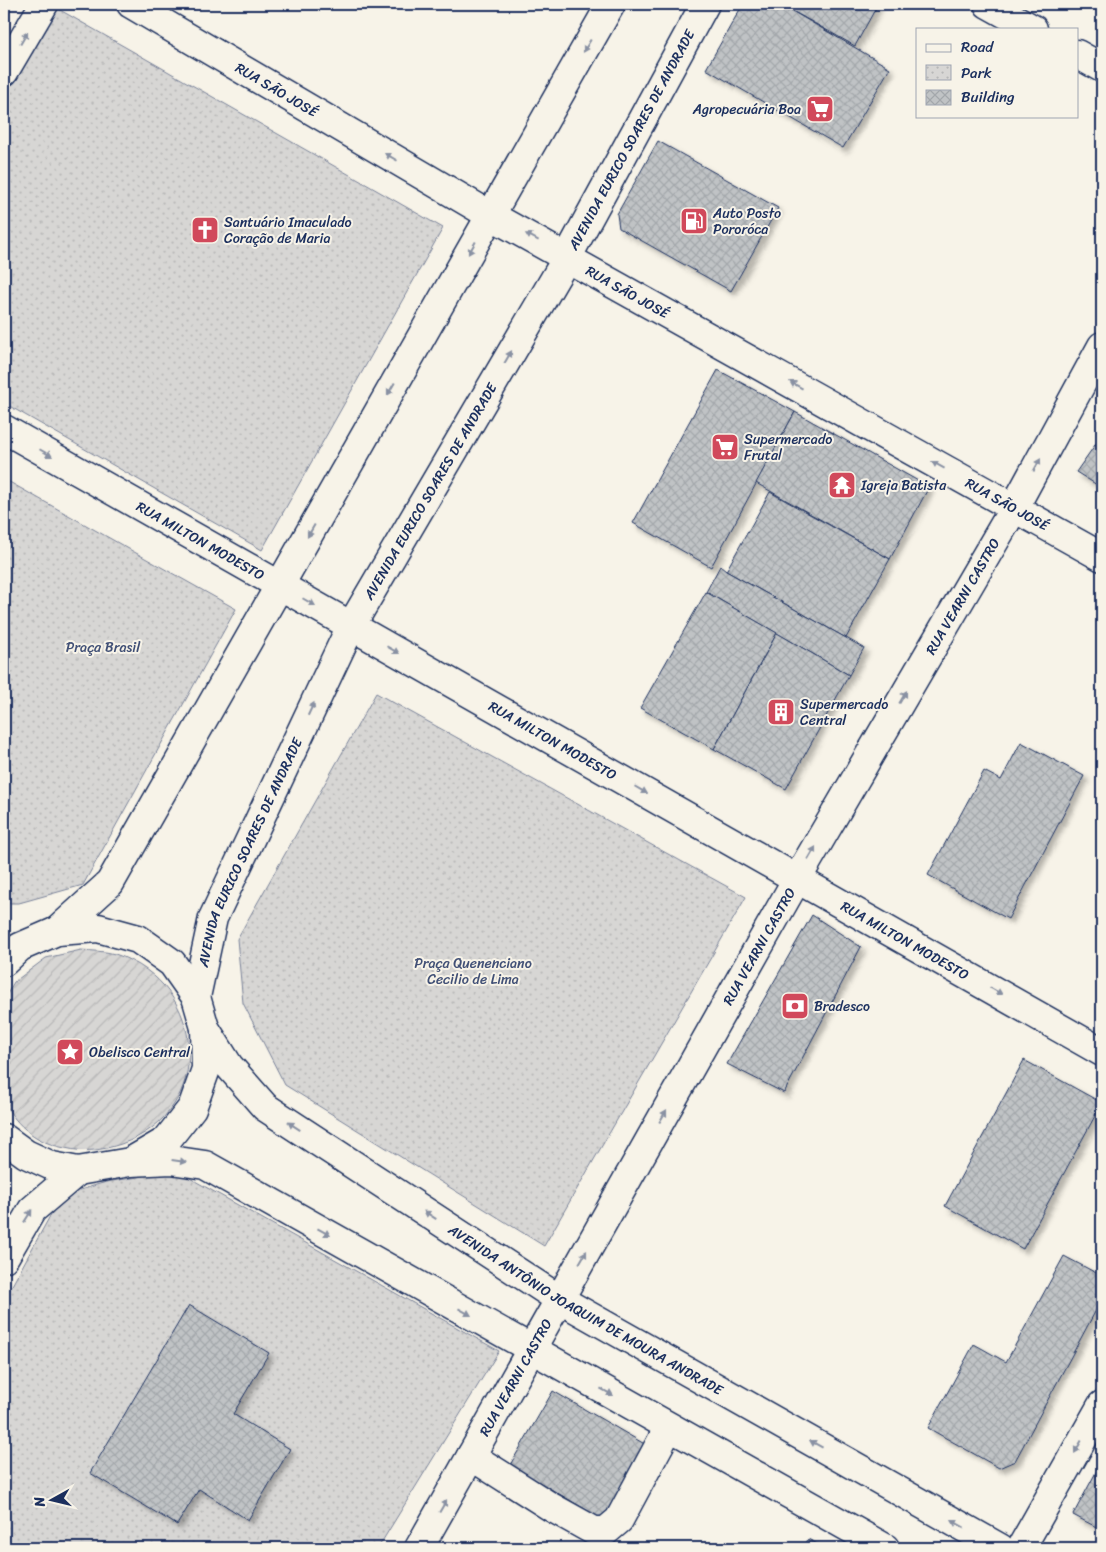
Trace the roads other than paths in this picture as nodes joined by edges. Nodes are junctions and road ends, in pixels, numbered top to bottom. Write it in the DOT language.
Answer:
graph roads {
  1 [pos="44,4"];
  2 [pos="131,4"];
  3 [pos="611,4"];
  4 [pos="705,4"];
  5 [pos="988,4"];
  6 [pos="1030,28"];
  7 [pos="1078,55"];
  8 [pos="1102,68"];
  9 [pos="4,72"];
  10 [pos="490,215"];
  11 [pos="568,256"];
  12 [pos="1102,346"];
  13 [pos="4,429"];
  14 [pos="1014,508"];
  15 [pos="1102,557"];
  16 [pos="279,585"];
  17 [pos="351,626"];
  18 [pos="797,879"];
  19 [pos="57,931"];
  20 [pos="4,962"];
  21 [pos="196,997"];
  22 [pos="205,1028"];
  23 [pos="1102,1052"];
  24 [pos="4,1138"];
  25 [pos="130,1162"];
  26 [pos="78,1171"];
  27 [pos="4,1258"];
  28 [pos="559,1299"];
  29 [pos="531,1350"];
  30 [pos="1102,1405"];
  31 [pos="669,1427"];
  32 [pos="471,1456"];
  33 [pos="419,1548"];
  34 [pos="885,1548"];
  35 [pos="1000,1548"];
  36 [pos="1021,1548"];
  9 -- 1 [label="main road, one-way"];
  10 -- 2 [label="main road, RUA SÃO JOSÉ, one-way"];
  3 -- 10 [label="main road, one-way"];
  4 -- 11 [label="main road, AVENIDA EURICO SOARES DE ANDRADE"];
  5 -- 6 [label="main road"];
  7 -- 8 [label="main road"];
  11 -- 10 [label="main road, RUA SÃO JOSÉ, one-way"];
  10 -- 16 [label="main road, one-way"];
  14 -- 11 [label="main road, RUA SÃO JOSÉ, one-way"];
  17 -- 11 [label="main road, AVENIDA EURICO SOARES DE ANDRADE, one-way"];
  14 -- 12 [label="main road, RUA VEARNI CASTRO, one-way"];
  13 -- 16 [label="main road, RUA MILTON MODESTO, one-way"];
  14 -- 15 [label="main road, RUA SÃO JOSÉ"];
  18 -- 14 [label="main road, RUA VEARNI CASTRO, one-way"];
  16 -- 17 [label="main road, RUA MILTON MODESTO, one-way"];
  16 -- 19 [label="main road"];
  17 -- 18 [label="main road, RUA MILTON MODESTO, one-way"];
  21 -- 17 [label="main road, AVENIDA EURICO SOARES DE ANDRADE, one-way"];
  18 -- 23 [label="main road, RUA MILTON MODESTO, one-way"];
  28 -- 18 [label="main road, RUA VEARNI CASTRO, one-way"];
  19 -- 20 [label="main road"];
  19 -- 21 [label="main road"];
  21 -- 22 [label="main road"];
  22 -- 25 [label="main road"];
  28 -- 22 [label="main road, AVENIDA ANTÔNIO JOAQUIM DE MOURA ANDRADE, one-way"];
  24 -- 26 [label="main road"];
  25 -- 26 [label="main road"];
  25 -- 29 [label="main road, one-way"];
  27 -- 26 [label="main road, one-way"];
  28 -- 29 [label="main road, RUA VEARNI CASTRO"];
  35 -- 28 [label="main road, AVENIDA ANTÔNIO JOAQUIM DE MOURA ANDRADE, one-way"];
  29 -- 31 [label="main road, one-way"];
  29 -- 32 [label="main road, RUA VEARNI CASTRO"];
  30 -- 36 [label="main road, one-way"];
  31 -- 32 [label="main road"];
  31 -- 34 [label="main road"];
  33 -- 32 [label="main road, RUA VEARNI CASTRO, one-way"];
}
